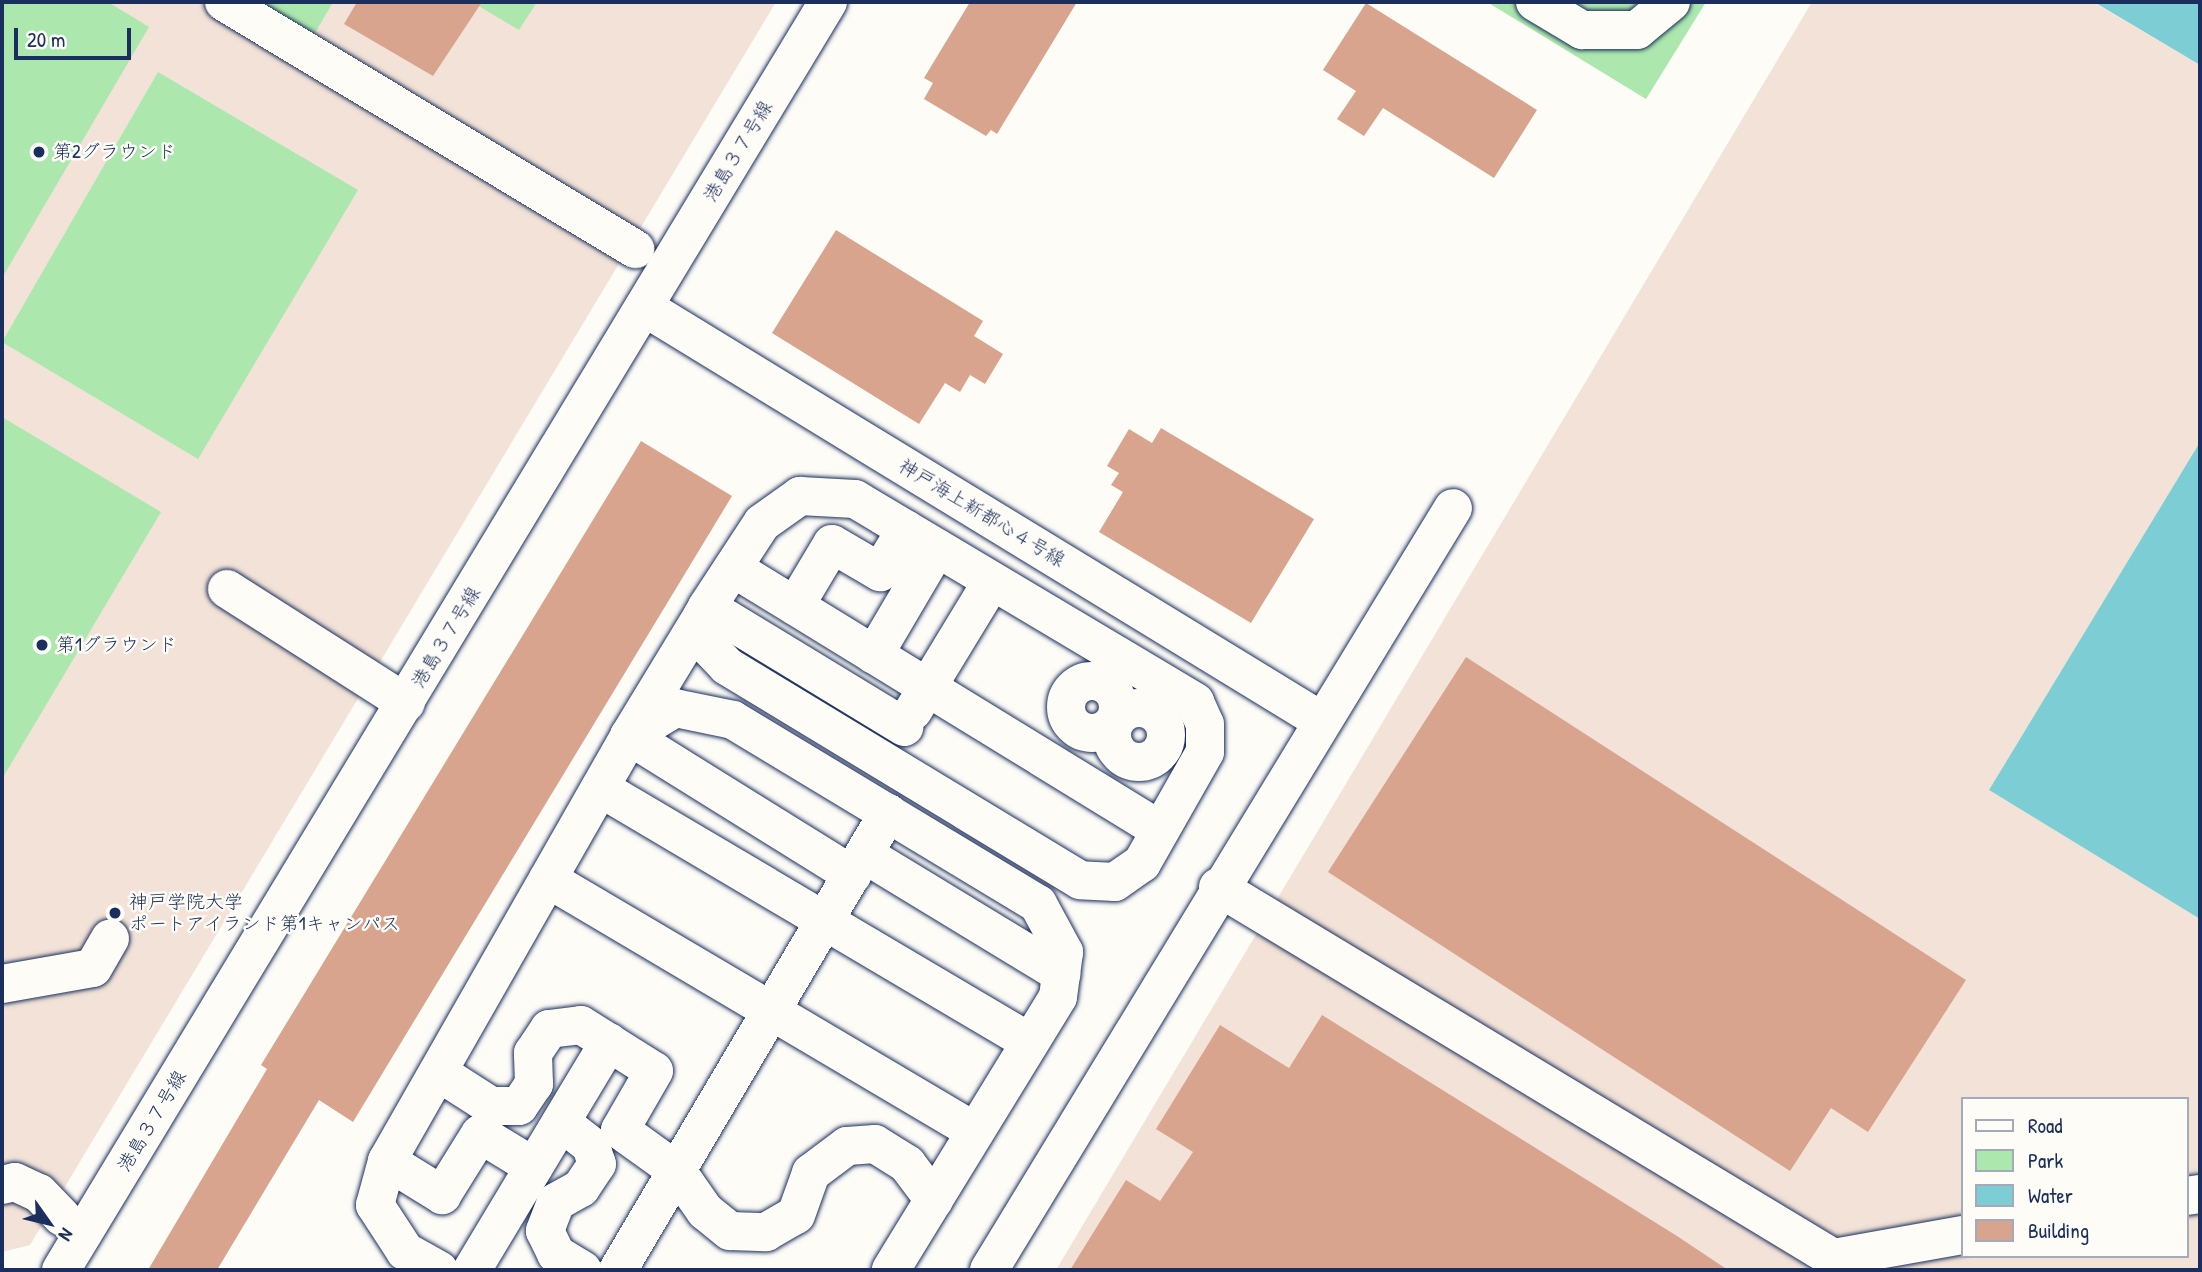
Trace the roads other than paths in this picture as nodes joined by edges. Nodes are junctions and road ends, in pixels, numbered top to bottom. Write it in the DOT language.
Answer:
graph roads {
  1 [pos="224,2"];
  2 [pos="828,2"];
  3 [pos="1535,2"];
  4 [pos="1671,2"];
  5 [pos="635,249"];
  6 [pos="644,307"];
  7 [pos="1453,508"];
  8 [pos="921,538"];
  9 [pos="733,568"];
  10 [pos="992,581"];
  11 [pos="227,589"];
  12 [pos="795,606"];
  13 [pos="705,612"];
  14 [pos="874,655"];
  15 [pos="927,688"];
  16 [pos="406,703"];
  17 [pos="1114,720"];
  18 [pos="1320,720"];
  19 [pos="904,727"];
  20 [pos="629,736"];
  21 [pos="884,760"];
  22 [pos="1197,766"];
  23 [pos="600,788"];
  24 [pos="888,813"];
  25 [pos="1160,830"];
  26 [pos="858,864"];
  27 [pos="548,879"];
  28 [pos="1218,887"];
  29 [pos="824,922"];
  30 [pos="110,939"];
  31 [pos="1061,974"];
  32 [pos="2,984"];
  33 [pos="771,1012"];
  34 [pos="608,1042"];
  35 [pos="1030,1042"];
  36 [pos="438,1072"];
  37 [pos="562,1122"];
  38 [pos="975,1132"];
  39 [pos="387,1161"];
  40 [pos="534,1167"];
  41 [pos="677,1171"];
  42 [pos="2,1185"];
  43 [pos="934,1200"];
  44 [pos="62,1217"];
  45 [pos="1960,1236"];
  46 [pos="1834,1264"];
  47 [pos="61,1270"];
  48 [pos="439,1270"];
  49 [pos="472,1270"];
  50 [pos="583,1270"];
  51 [pos="618,1270"];
  52 [pos="891,1270"];
  53 [pos="989,1270"];
  1 -- 5 [label="street"];
  2 -- 6 [label="street, 港島３７号線"];
  3 -- 4 [label="street"];
  6 -- 16 [label="street, 港島３７号線"];
  6 -- 18 [label="street, 神戸海上新都心４号線"];
  7 -- 18 [label="street"];
  8 -- 9 [label="street"];
  8 -- 10 [label="street"];
  8 -- 12 [label="street"];
  8 -- 14 [label="street"];
  9 -- 12 [label="street"];
  9 -- 13 [label="street"];
  10 -- 15 [label="street"];
  10 -- 22 [label="street"];
  11 -- 16 [label="street"];
  12 -- 14 [label="street"];
  13 -- 19 [label="street"];
  13 -- 20 [label="street"];
  13 -- 21 [label="street"];
  14 -- 15 [label="street"];
  15 -- 19 [label="street"];
  15 -- 25 [label="street"];
  16 -- 47 [label="street, 港島３７号線"];
  17 -- 22 [label="street"];
  18 -- 28 [label="street"];
  19 -- 21 [label="street"];
  20 -- 23 [label="street"];
  20 -- 24 [label="street"];
  20 -- 26 [label="street"];
  21 -- 25 [label="street"];
  22 -- 25 [label="street"];
  23 -- 27 [label="street"];
  23 -- 29 [label="street"];
  24 -- 26 [label="street"];
  24 -- 31 [label="street"];
  26 -- 29 [label="street"];
  26 -- 31 [label="street"];
  27 -- 33 [label="street"];
  27 -- 36 [label="street"];
  28 -- 46 [label="street"];
  28 -- 53 [label="street"];
  29 -- 33 [label="street"];
  29 -- 35 [label="street"];
  30 -- 32 [label="street"];
  31 -- 35 [label="street"];
  33 -- 38 [label="street"];
  33 -- 41 [label="street"];
  34 -- 36 [label="street"];
  34 -- 37 [label="street"];
  34 -- 41 [label="street"];
  35 -- 38 [label="street"];
  36 -- 39 [label="street"];
  37 -- 40 [label="street"];
  37 -- 50 [label="street"];
  38 -- 43 [label="street"];
  39 -- 40 [label="street"];
  39 -- 48 [label="street"];
  40 -- 49 [label="street"];
  41 -- 43 [label="street"];
  41 -- 51 [label="street"];
  42 -- 44 [label="street"];
  43 -- 52 [label="street"];
  45 -- 46 [label="street"];
}
